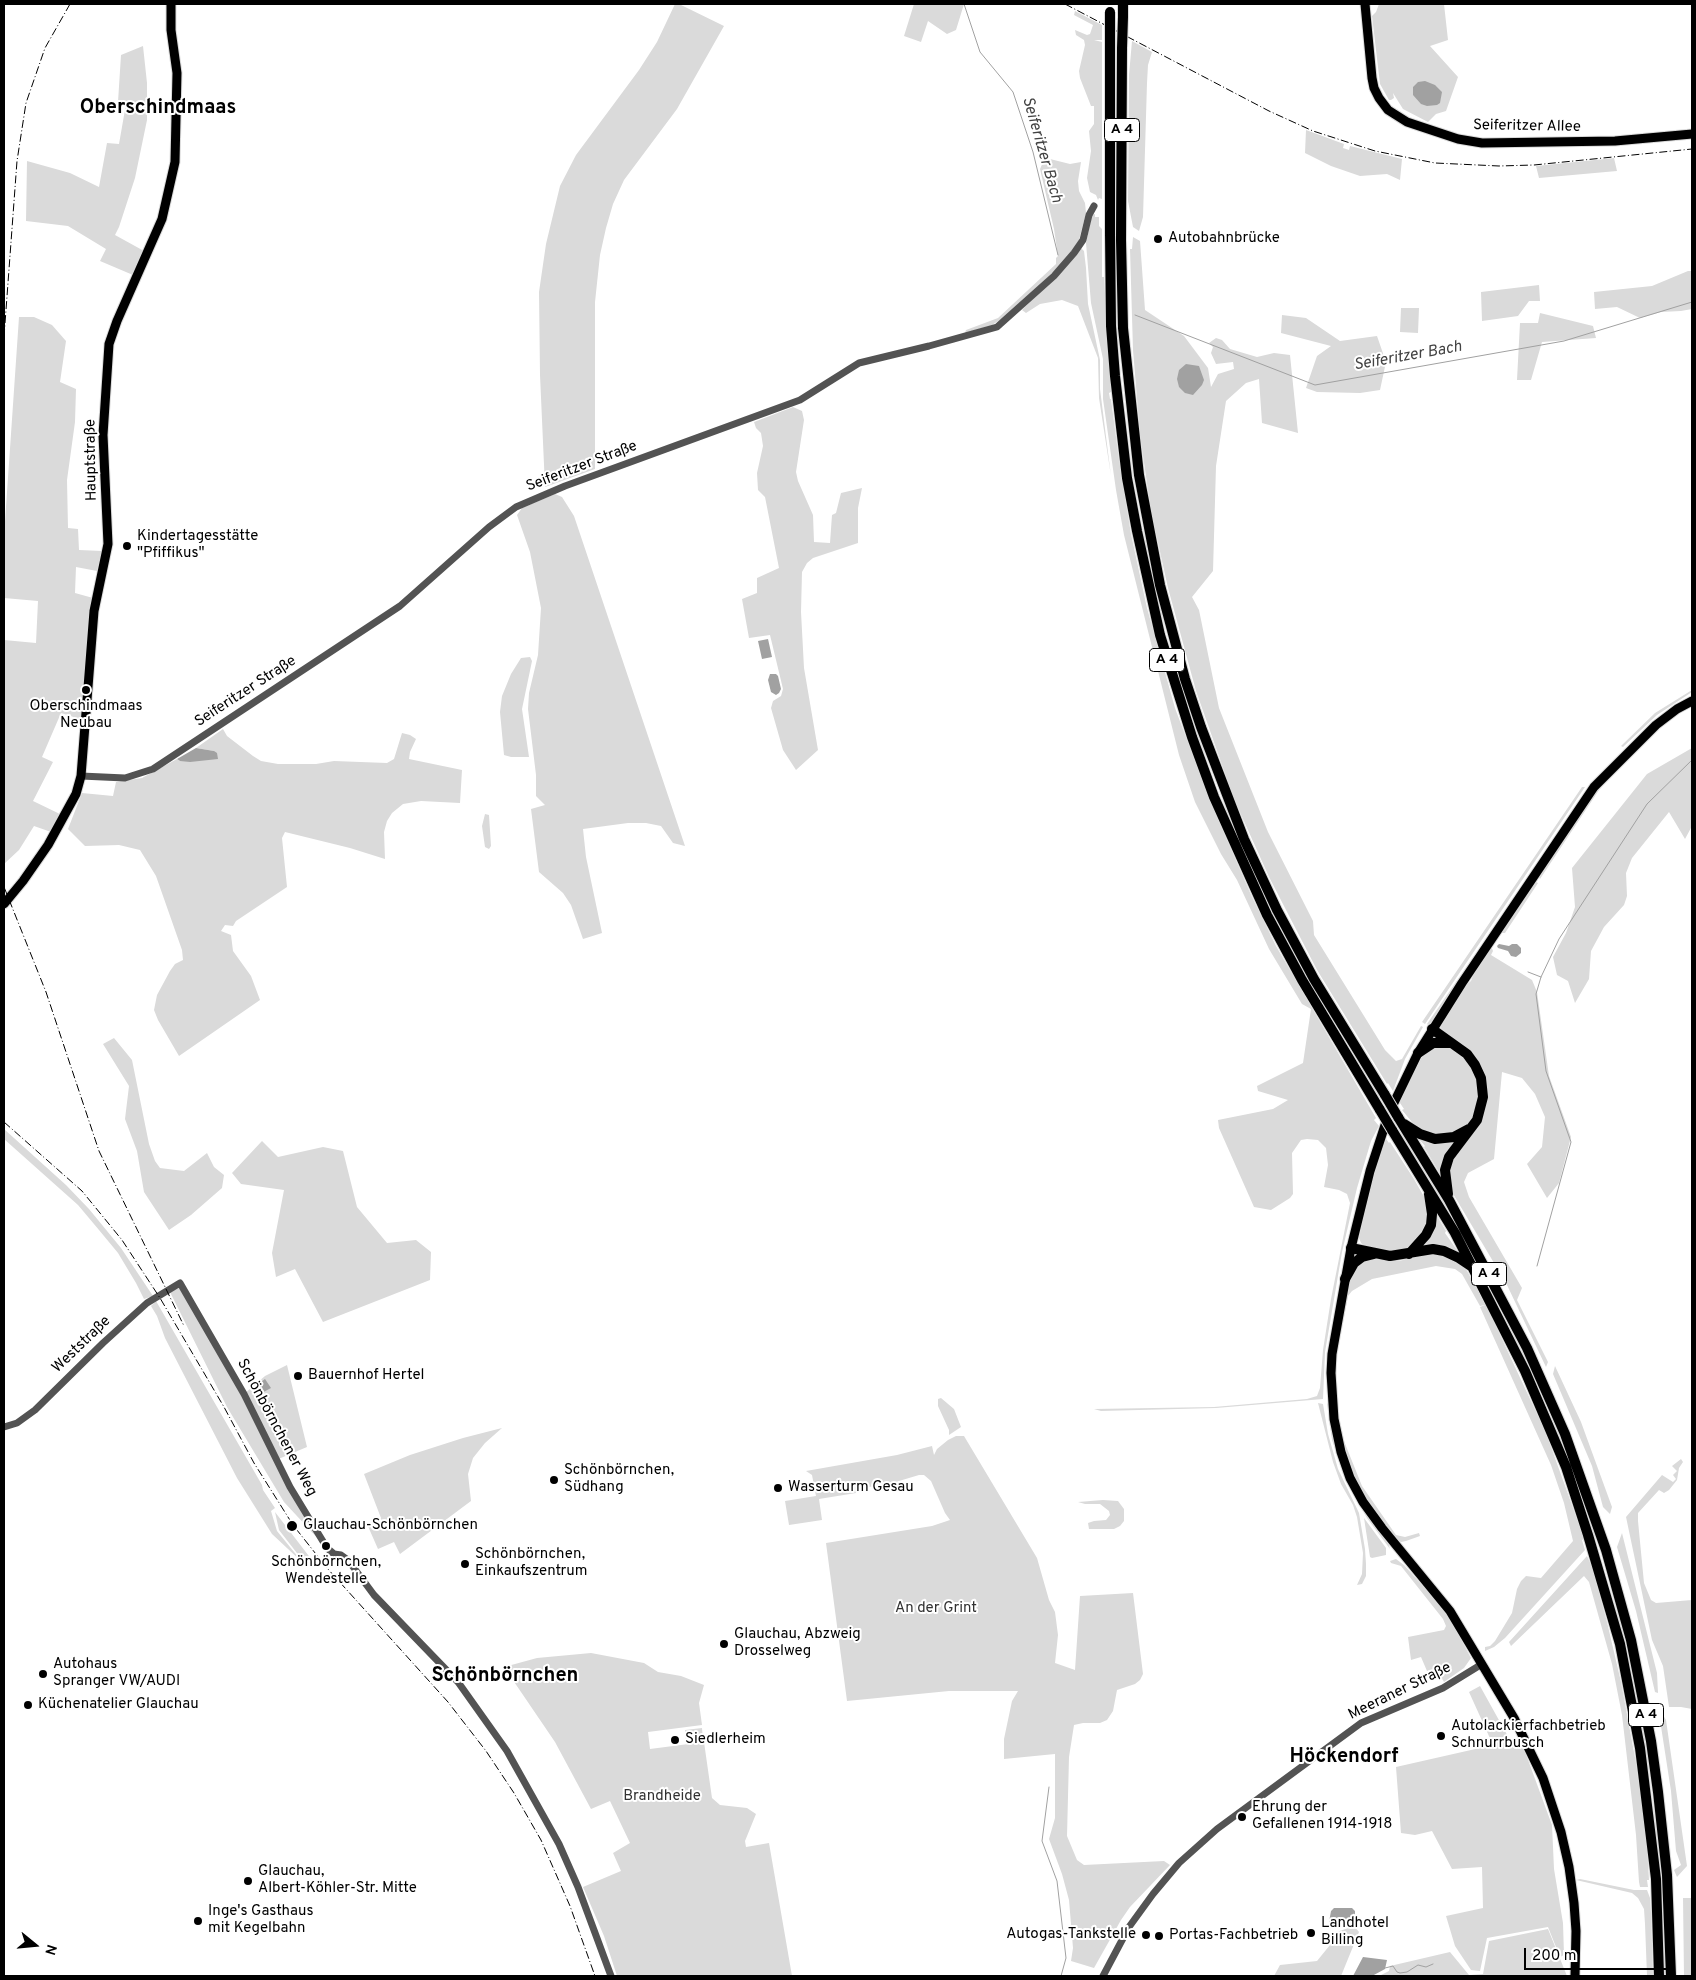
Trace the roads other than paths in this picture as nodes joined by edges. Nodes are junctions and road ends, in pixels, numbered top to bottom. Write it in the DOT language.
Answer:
graph roads {
  1 [pos="171,4"];
  2 [pos="1122,4"];
  3 [pos="1365,4"];
  4 [pos="1110,8"];
  5 [pos="1692,134"];
  6 [pos="1094,206"];
  7 [pos="1692,701"];
  8 [pos="81,776"];
  9 [pos="4,904"];
  10 [pos="1432,1029"];
  11 [pos="1452,1043"];
  12 [pos="1418,1053"];
  13 [pos="1400,1120"];
  14 [pos="1474,1126"];
  15 [pos="1428,1188"];
  16 [pos="1449,1200"];
  17 [pos="1351,1248"];
  18 [pos="1375,1254"];
  19 [pos="1409,1254"];
  20 [pos="1474,1268"];
  21 [pos="1345,1279"];
  22 [pos="180,1283"];
  23 [pos="4,1427"];
  24 [pos="1482,1664"];
  25 [pos="610,1976"];
  26 [pos="1103,1976"];
  27 [pos="1575,1976"];
  28 [pos="1659,1976"];
  29 [pos="1671,1976"];
  1 -- 8 [label="main road, Hauptstraße"];
  2 -- 13 [label="highway, A 4, bridge"];
  3 -- 5 [label="main road, Seiferitzer Allee"];
  4 -- 15 [label="highway, A 4, bridge"];
  6 -- 8 [label="street, Seiferitzer Straße"];
  7 -- 10 [label="main road"];
  8 -- 9 [label="main road, Hauptstraße"];
  10 -- 11 [label="highway"];
  10 -- 12 [label="main road"];
  11 -- 12 [label="highway"];
  11 -- 14 [label="highway"];
  12 -- 17 [label="main road"];
  13 -- 14 [label="highway"];
  13 -- 16 [label="highway, A 4"];
  14 -- 16 [label="highway"];
  15 -- 19 [label="highway"];
  15 -- 20 [label="highway, A 4"];
  16 -- 29 [label="highway, A 4"];
  17 -- 18 [label="highway"];
  17 -- 21 [label="main road"];
  18 -- 19 [label="highway"];
  18 -- 21 [label="highway"];
  19 -- 20 [label="highway"];
  20 -- 28 [label="highway, A 4"];
  21 -- 24 [label="main road"];
  22 -- 23 [label="street, Weststraße"];
  22 -- 25 [label="street, Schönbörnchener Weg"];
  24 -- 26 [label="street, Meeraner Straße"];
  24 -- 27 [label="main road"];
}
